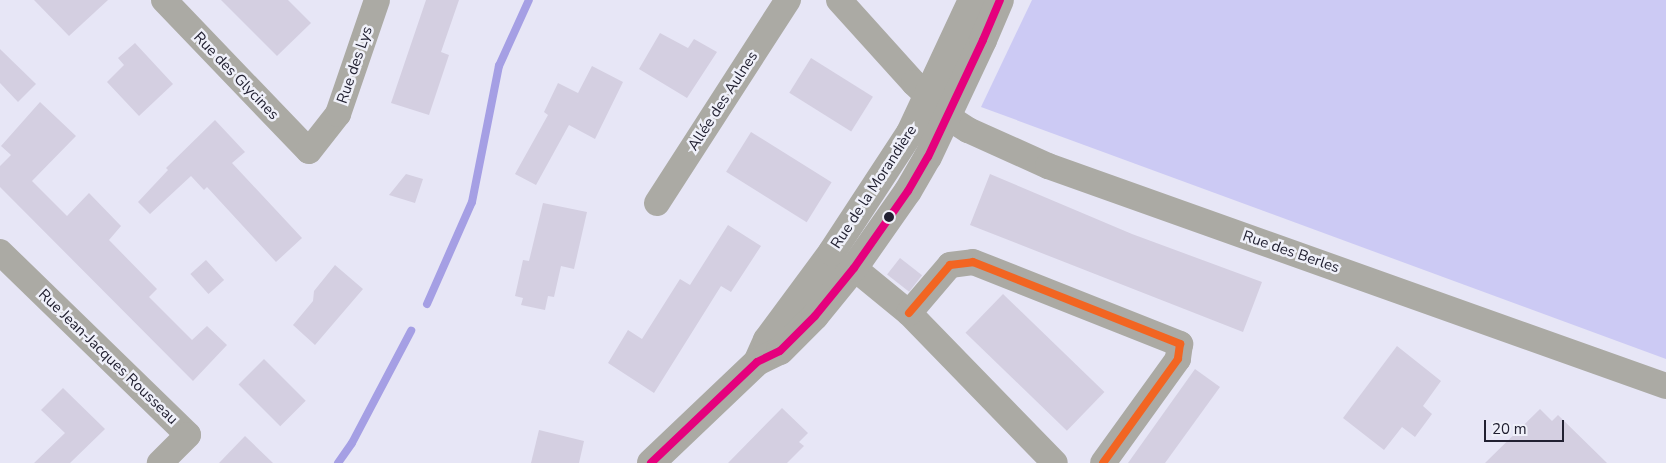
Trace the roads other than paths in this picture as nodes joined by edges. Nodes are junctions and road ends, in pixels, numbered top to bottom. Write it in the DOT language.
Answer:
graph roads {
  1 [pos="164,0"];
  2 [pos="788,0"];
  3 [pos="839,0"];
  4 [pos="972,0"];
  5 [pos="1000,0"];
  6 [pos="372,4"];
  7 [pos="928,95"];
  8 [pos="947,115"];
  9 [pos="309,152"];
  10 [pos="657,203"];
  11 [pos="0,252"];
  12 [pos="854,268"];
  13 [pos="909,313"];
  14 [pos="757,362"];
  15 [pos="1666,386"];
  16 [pos="160,463"];
  17 [pos="651,463"];
  18 [pos="1055,463"];
  19 [pos="1103,463"];
  1 -- 9 [label="street, Rue des Glycines"];
  2 -- 10 [label="street, Allée des Aulnes"];
  3 -- 7 [label="street"];
  4 -- 7 [label="street, Rue de la Morandière"];
  5 -- 8 [label="street, Rue de la Morandière"];
  6 -- 9 [label="street, Rue des Lys"];
  7 -- 8 [label="street, Rue des Berles"];
  7 -- 14 [label="street, Rue de la Morandière"];
  8 -- 12 [label="street, Rue de la Morandière"];
  8 -- 15 [label="street, Rue des Berles"];
  11 -- 16 [label="street, Rue Jean-Jacques Rousseau"];
  12 -- 13 [label="street"];
  12 -- 14 [label="street, Rue de la Morandière"];
  13 -- 18 [label="street"];
  13 -- 19 [label="street"];
  14 -- 17 [label="street, Rue de la Morandière"];
}
